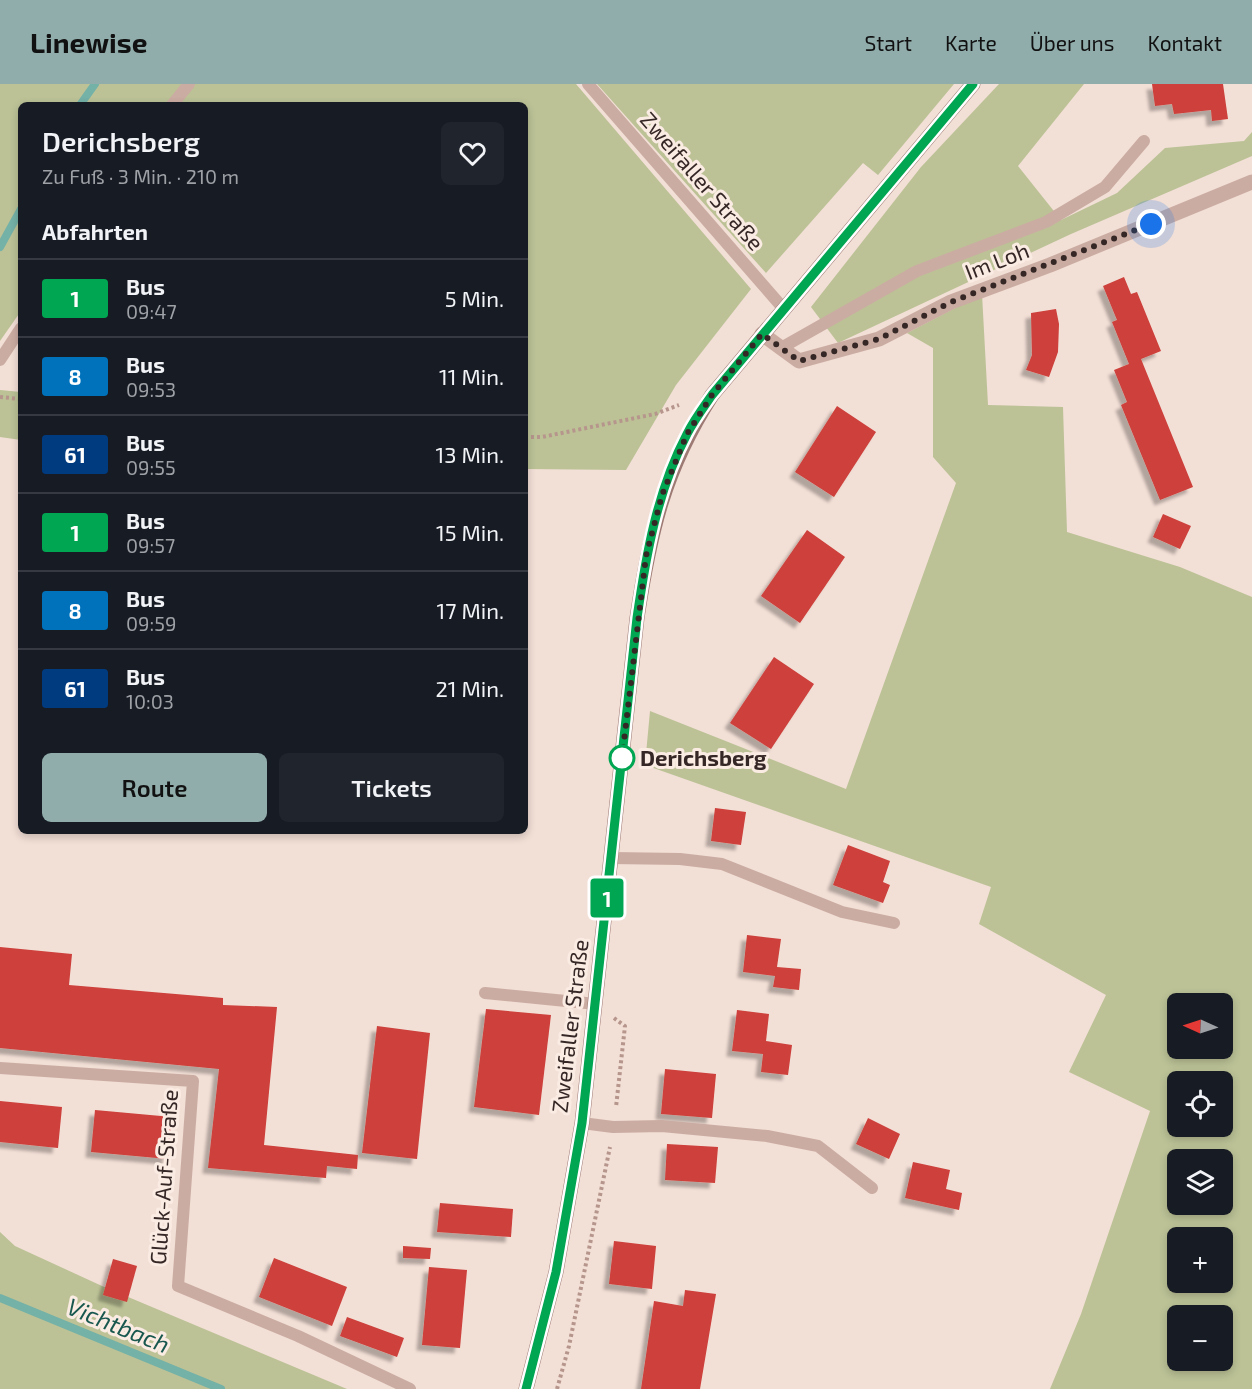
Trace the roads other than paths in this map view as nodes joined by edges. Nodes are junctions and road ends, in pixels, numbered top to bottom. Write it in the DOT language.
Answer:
graph roads {
  1 [pos="189,84"];
  2 [pos="588,84"];
  3 [pos="973,84"];
  4 [pos="174,102"];
  5 [pos="1144,141"];
  6 [pos="1252,182"];
  7 [pos="783,308"];
  8 [pos="18,333"];
  9 [pos="762,334"];
  10 [pos="781,348"];
  11 [pos="0,360"];
  12 [pos="612,858"];
  13 [pos="894,923"];
  14 [pos="485,993"];
  15 [pos="596,1004"];
  16 [pos="0,1068"];
  17 [pos="582,1123"];
  18 [pos="872,1188"];
  19 [pos="410,1389"];
  20 [pos="526,1389"];
  1 -- 4 [label="lane"];
  2 -- 7 [label="lane, Zweifaller Straße"];
  3 -- 7 [label="main road, Zweifaller Straße"];
  5 -- 10 [label="lane"];
  6 -- 10 [label="street, Im Loh"];
  7 -- 9 [label="main road, Zweifaller Straße"];
  8 -- 11 [label="lane"];
  9 -- 10 [label="street, Im Loh"];
  9 -- 12 [label="main road, Zweifaller Straße"];
  12 -- 13 [label="lane"];
  12 -- 15 [label="main road, Zweifaller Straße"];
  14 -- 15 [label="lane"];
  15 -- 17 [label="main road, Zweifaller Straße"];
  16 -- 19 [label="lane, Glück-Auf-Straße"];
  17 -- 18 [label="lane"];
  17 -- 20 [label="main road, Zweifaller Straße"];
}
